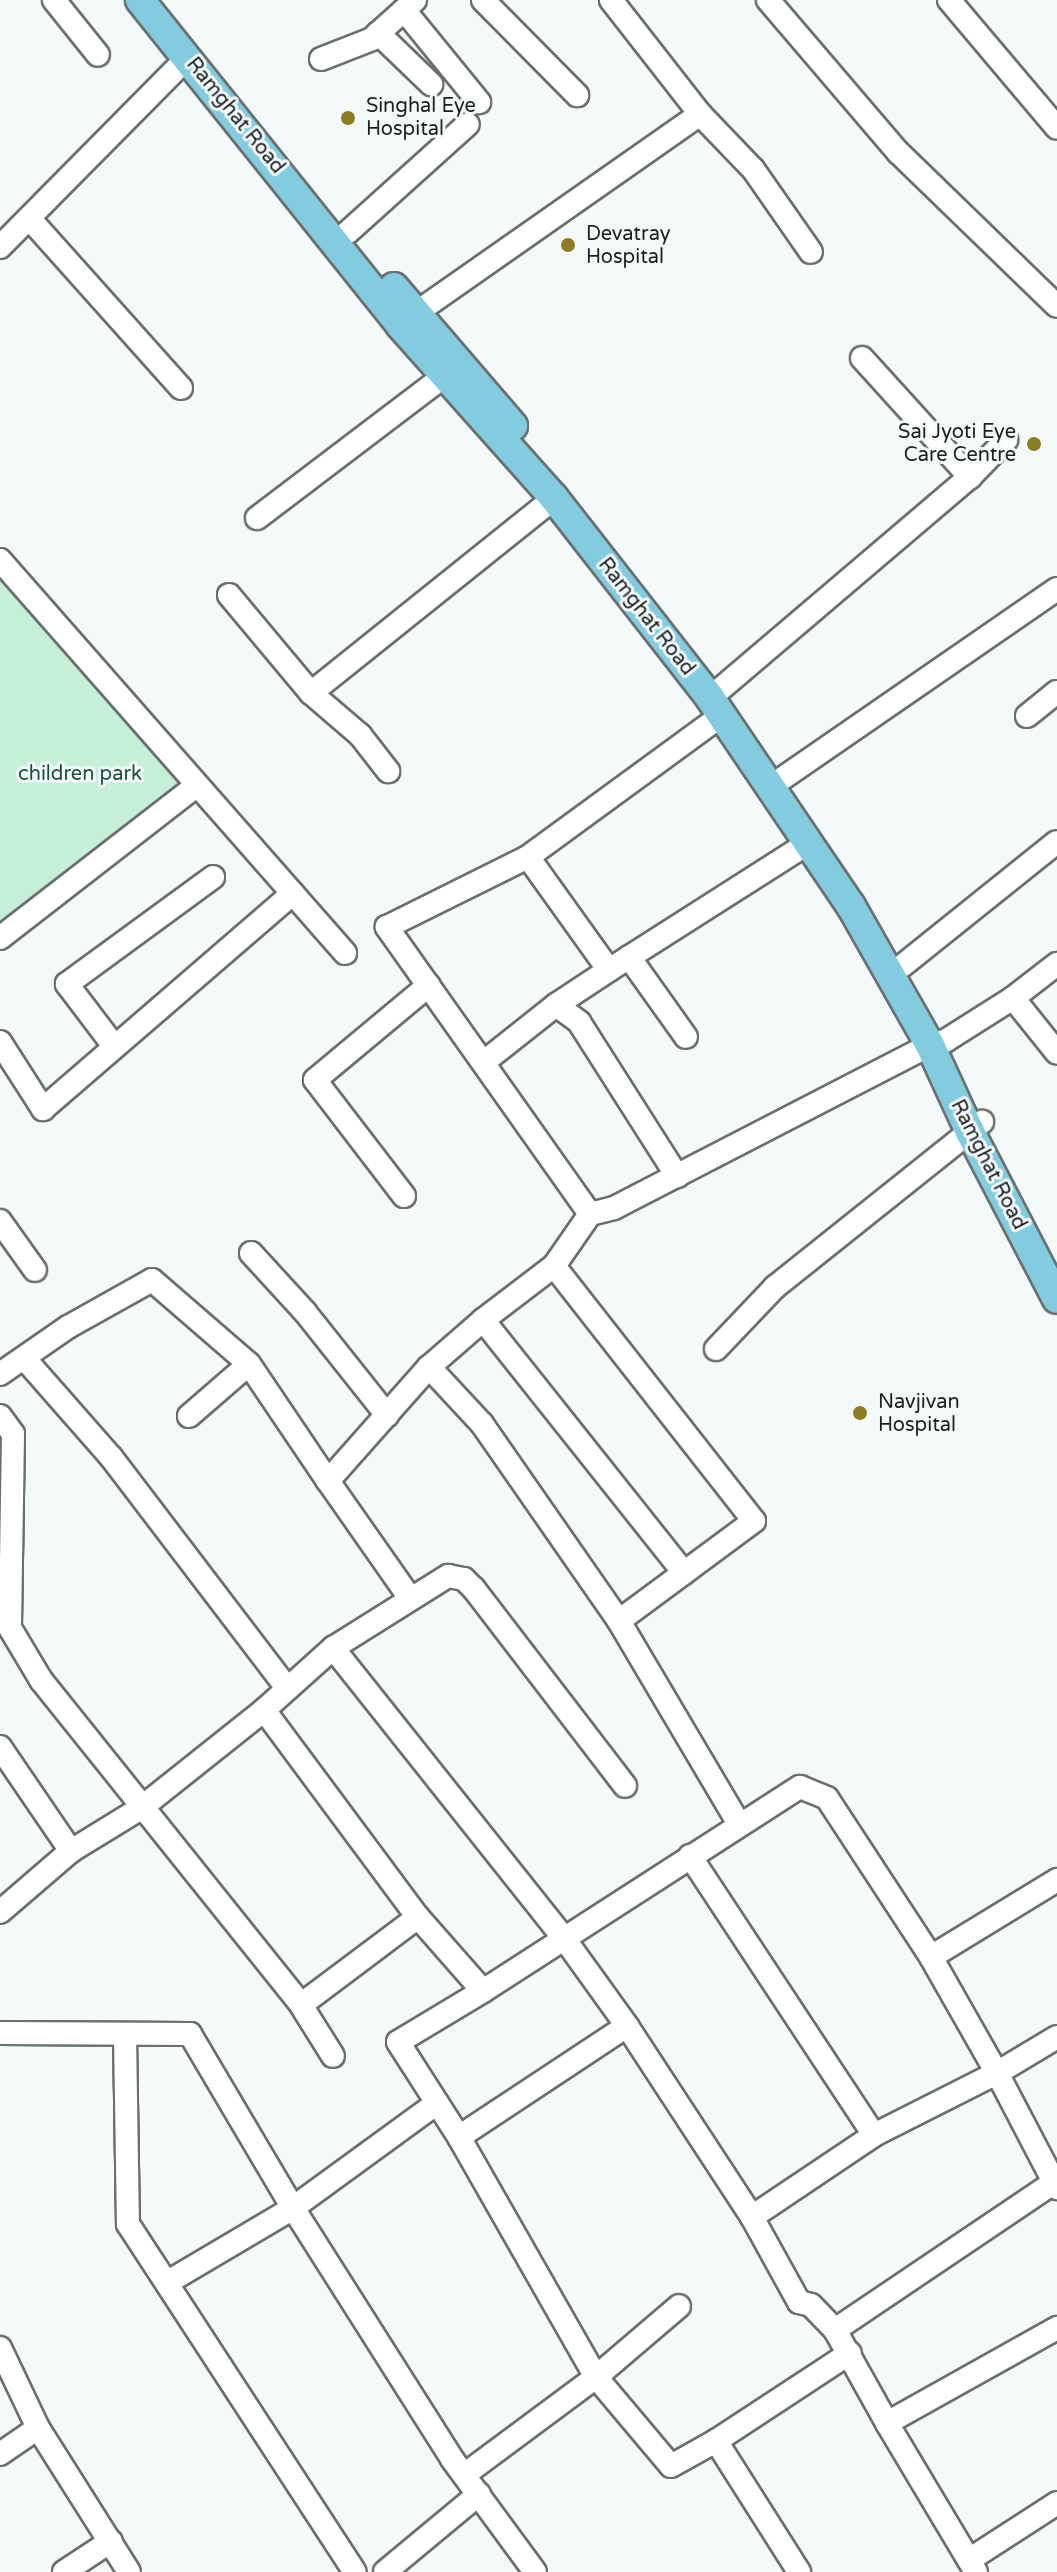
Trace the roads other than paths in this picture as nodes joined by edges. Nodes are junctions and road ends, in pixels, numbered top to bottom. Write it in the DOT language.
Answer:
graph roads {
  1 [pos="54,0"];
  2 [pos="140,0"];
  3 [pos="163,0"];
  4 [pos="483,0"];
  5 [pos="611,0"];
  6 [pos="768,0"];
  7 [pos="949,0"];
  8 [pos="410,5"];
  9 [pos="378,33"];
  10 [pos="98,55"];
  11 [pos="188,57"];
  12 [pos="321,59"];
  13 [pos="431,84"];
  14 [pos="577,95"];
  15 [pos="479,102"];
  16 [pos="700,114"];
  17 [pos="468,124"];
  18 [pos="1057,128"];
  19 [pos="262,137"];
  20 [pos="29,218"];
  21 [pos="348,232"];
  22 [pos="0,247"];
  23 [pos="811,252"];
  24 [pos="1057,306"];
  25 [pos="416,313"];
  26 [pos="862,358"];
  27 [pos="452,370"];
  28 [pos="181,388"];
  29 [pos="1006,440"];
  30 [pos="970,477"];
  31 [pos="554,498"];
  32 [pos="257,518"];
  33 [pos="0,560"];
  34 [pos="1057,589"];
  35 [pos="229,595"];
  36 [pos="1057,692"];
  37 [pos="311,693"];
  38 [pos="717,701"];
  39 [pos="1027,716"];
  40 [pos="388,771"];
  41 [pos="783,778"];
  42 [pos="197,785"];
  43 [pos="810,842"];
  44 [pos="1057,842"];
  45 [pos="528,857"];
  46 [pos="213,877"];
  47 [pos="293,893"];
  48 [pos="0,938"];
  49 [pos="345,953"];
  50 [pos="629,957"];
  51 [pos="1057,964"];
  52 [pos="902,966"];
  53 [pos="609,970"];
  54 [pos="429,985"];
  55 [pos="1013,998"];
  56 [pos="556,1005"];
  57 [pos="686,1037"];
  58 [pos="0,1042"];
  59 [pos="938,1043"];
  60 [pos="114,1046"];
  61 [pos="1057,1053"];
  62 [pos="484,1062"];
  63 [pos="976,1127"];
  64 [pos="677,1176"];
  65 [pos="404,1196"];
  66 [pos="590,1214"];
  67 [pos="0,1221"];
  68 [pos="251,1253"];
  69 [pos="1057,1261"];
  70 [pos="554,1266"];
  71 [pos="35,1270"];
  72 [pos="1057,1299"];
  73 [pos="483,1320"];
  74 [pos="716,1349"];
  75 [pos="24,1358"];
  76 [pos="249,1364"];
  77 [pos="429,1367"];
  78 [pos="0,1374"];
  79 [pos="387,1415"];
  80 [pos="0,1416"];
  81 [pos="189,1416"];
  82 [pos="328,1481"];
  83 [pos="684,1573"];
  84 [pos="410,1598"];
  85 [pos="619,1621"];
  86 [pos="333,1648"];
  87 [pos="287,1688"];
  88 [pos="264,1710"];
  89 [pos="0,1747"];
  90 [pos="625,1786"];
  91 [pos="141,1808"];
  92 [pos="739,1824"];
  93 [pos="71,1851"];
  94 [pos="690,1856"];
  95 [pos="1057,1880"];
  96 [pos="0,1912"];
  97 [pos="418,1917"];
  98 [pos="566,1941"];
  99 [pos="931,1957"];
  100 [pos="483,1991"];
  101 [pos="301,2005"];
  102 [pos="627,2026"];
  103 [pos="0,2033"];
  104 [pos="125,2036"];
  105 [pos="1057,2037"];
  106 [pos="333,2056"];
  107 [pos="997,2073"];
  108 [pos="437,2103"];
  109 [pos="874,2135"];
  110 [pos="459,2137"];
  111 [pos="1055,2186"];
  112 [pos="293,2208"];
  113 [pos="752,2217"];
  114 [pos="168,2282"];
  115 [pos="679,2306"];
  116 [pos="1057,2328"];
  117 [pos="835,2330"];
  118 [pos="0,2348"];
  119 [pos="850,2353"];
  120 [pos="596,2377"];
  121 [pos="887,2423"];
  122 [pos="38,2428"];
  123 [pos="716,2441"];
  124 [pos="0,2454"];
  125 [pos="464,2475"];
  126 [pos="479,2494"];
  127 [pos="1057,2503"];
  128 [pos="111,2541"];
  129 [pos="973,2566"];
  130 [pos="64,2572"];
  131 [pos="129,2572"];
  132 [pos="355,2572"];
  133 [pos="385,2572"];
  134 [pos="535,2572"];
  135 [pos="799,2572"];
  1 -- 10 [label="street"];
  2 -- 11 [label="main road, Ramghat Road"];
  3 -- 19 [label="main road, Ramghat Road"];
  4 -- 14 [label="street"];
  5 -- 16 [label="street"];
  6 -- 24 [label="street"];
  7 -- 18 [label="street"];
  8 -- 9 [label="street"];
  8 -- 15 [label="street"];
  9 -- 12 [label="street"];
  9 -- 13 [label="street"];
  11 -- 19 [label="main road, Ramghat Road"];
  11 -- 20 [label="street"];
  16 -- 23 [label="street"];
  16 -- 25 [label="street"];
  17 -- 21 [label="street"];
  19 -- 21 [label="main road, Ramghat Road"];
  19 -- 27 [label="main road, Ramghat Road"];
  20 -- 22 [label="street"];
  20 -- 28 [label="street"];
  21 -- 25 [label="main road, Ramghat Road"];
  25 -- 27 [label="main road, Ramghat Road"];
  26 -- 30 [label="street"];
  27 -- 31 [label="main road, Ramghat Road"];
  27 -- 32 [label="street"];
  27 -- 38 [label="main road, Ramghat Road"];
  29 -- 30 [label="street"];
  30 -- 38 [label="street"];
  31 -- 37 [label="street"];
  31 -- 38 [label="main road, Ramghat Road"];
  33 -- 42 [label="street"];
  34 -- 41 [label="street"];
  35 -- 37 [label="street"];
  36 -- 39 [label="street"];
  37 -- 40 [label="street"];
  38 -- 41 [label="main road, Ramghat Road"];
  38 -- 43 [label="main road, Ramghat Road"];
  38 -- 45 [label="street"];
  41 -- 52 [label="main road, Ramghat Road"];
  42 -- 47 [label="street"];
  42 -- 48 [label="street"];
  43 -- 50 [label="street"];
  43 -- 59 [label="main road, Ramghat Road"];
  44 -- 52 [label="street"];
  45 -- 53 [label="street"];
  45 -- 54 [label="street"];
  46 -- 60 [label="street"];
  47 -- 49 [label="street"];
  47 -- 60 [label="street"];
  50 -- 53 [label="street"];
  50 -- 57 [label="street"];
  51 -- 55 [label="street"];
  52 -- 59 [label="main road, Ramghat Road"];
  53 -- 56 [label="street"];
  54 -- 62 [label="street"];
  54 -- 65 [label="street"];
  55 -- 59 [label="street"];
  55 -- 61 [label="street"];
  56 -- 62 [label="street"];
  56 -- 64 [label="street"];
  58 -- 60 [label="street"];
  59 -- 63 [label="main road, Ramghat Road"];
  59 -- 64 [label="street"];
  62 -- 66 [label="street"];
  63 -- 69 [label="main road, Ramghat Road"];
  63 -- 72 [label="main road, Ramghat Road"];
  63 -- 74 [label="street"];
  64 -- 66 [label="street"];
  66 -- 70 [label="street"];
  67 -- 71 [label="street"];
  68 -- 79 [label="street"];
  70 -- 73 [label="street"];
  70 -- 83 [label="street"];
  73 -- 77 [label="street"];
  73 -- 83 [label="street"];
  75 -- 76 [label="street"];
  75 -- 78 [label="street"];
  75 -- 87 [label="street"];
  76 -- 81 [label="street"];
  76 -- 82 [label="street"];
  77 -- 79 [label="street"];
  77 -- 85 [label="street"];
  79 -- 82 [label="street"];
  80 -- 91 [label="street"];
  82 -- 84 [label="street"];
  83 -- 85 [label="street"];
  84 -- 86 [label="street"];
  84 -- 90 [label="street"];
  85 -- 92 [label="street"];
  86 -- 87 [label="street"];
  86 -- 98 [label="street"];
  87 -- 88 [label="street"];
  88 -- 91 [label="street"];
  88 -- 97 [label="street"];
  89 -- 93 [label="street"];
  91 -- 93 [label="street"];
  91 -- 101 [label="street"];
  92 -- 94 [label="street"];
  92 -- 99 [label="street"];
  93 -- 96 [label="street"];
  94 -- 98 [label="street"];
  94 -- 109 [label="street"];
  95 -- 99 [label="street"];
  97 -- 100 [label="street"];
  97 -- 101 [label="street"];
  98 -- 100 [label="street"];
  98 -- 102 [label="street"];
  99 -- 107 [label="street"];
  100 -- 108 [label="street"];
  101 -- 106 [label="street"];
  102 -- 110 [label="street"];
  102 -- 113 [label="street"];
  103 -- 104 [label="street"];
  104 -- 112 [label="street"];
  104 -- 114 [label="street"];
  105 -- 107 [label="street"];
  107 -- 109 [label="street"];
  107 -- 111 [label="street"];
  108 -- 110 [label="street"];
  108 -- 112 [label="street"];
  109 -- 113 [label="street"];
  110 -- 120 [label="street"];
  111 -- 117 [label="street"];
  112 -- 114 [label="street"];
  112 -- 125 [label="street"];
  113 -- 117 [label="street"];
  114 -- 132 [label="street"];
  115 -- 120 [label="street"];
  116 -- 121 [label="street"];
  117 -- 119 [label="street"];
  118 -- 122 [label="street"];
  119 -- 121 [label="street"];
  119 -- 123 [label="street"];
  120 -- 123 [label="street"];
  120 -- 125 [label="street"];
  121 -- 129 [label="street"];
  122 -- 124 [label="street"];
  122 -- 128 [label="street"];
  123 -- 135 [label="street"];
  125 -- 126 [label="street"];
  126 -- 133 [label="street"];
  126 -- 134 [label="street"];
  127 -- 129 [label="street"];
  128 -- 130 [label="street"];
  128 -- 131 [label="street"];
}
